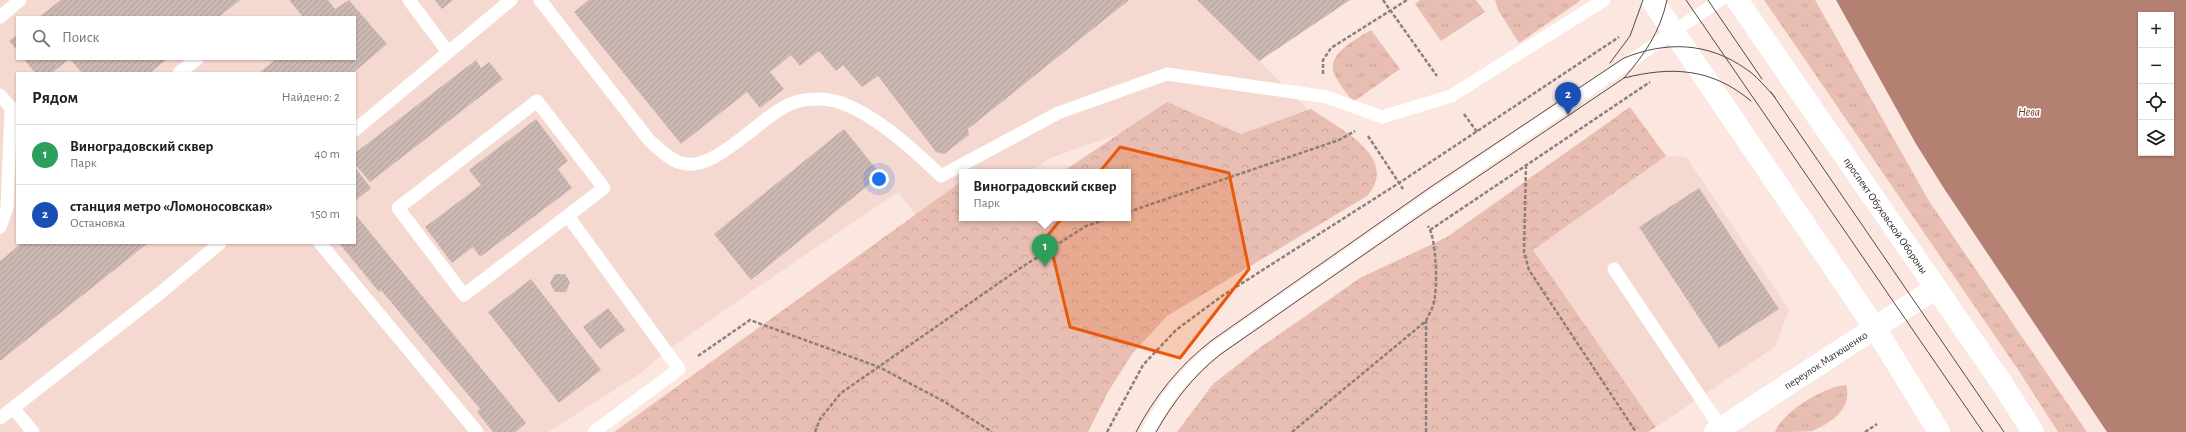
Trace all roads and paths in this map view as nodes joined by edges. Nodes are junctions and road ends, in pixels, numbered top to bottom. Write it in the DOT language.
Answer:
graph roads {
  1 [pos="20,0"];
  2 [pos="409,0"];
  3 [pos="511,0"];
  4 [pos="540,0"];
  5 [pos="1383,0"];
  6 [pos="1407,0"];
  7 [pos="1604,0"];
  8 [pos="1652,0"];
  9 [pos="1720,0"];
  10 [pos="1737,0"];
  11 [pos="1390,11"];
  12 [pos="0,17"];
  13 [pos="1674,31"];
  14 [pos="1619,37"];
  15 [pos="448,52"];
  16 [pos="196,60"];
  17 [pos="181,72"];
  18 [pos="1650,82"];
  19 [pos="0,95"];
  20 [pos="1451,96"];
  21 [pos="1327,97"];
  22 [pos="14,109"];
  23 [pos="1382,117"];
  24 [pos="1362,128"];
  25 [pos="356,129"];
  26 [pos="1477,132"];
  27 [pos="1526,165"];
  28 [pos="1399,183"];
  29 [pos="1131,211"];
  30 [pos="568,216"];
  31 [pos="1101,221"];
  32 [pos="0,227"];
  33 [pos="219,244"];
  34 [pos="321,244"];
  35 [pos="1614,269"];
  36 [pos="1936,288"];
  37 [pos="1426,321"];
  38 [pos="1875,328"];
  39 [pos="879,367"];
  40 [pos="679,369"];
  41 [pos="13,408"];
  42 [pos="0,418"];
  43 [pos="1877,424"];
  44 [pos="1718,430"];
  45 [pos="33,432"];
  46 [pos="477,432"];
  47 [pos="594,432"];
  48 [pos="814,432"];
  49 [pos="992,432"];
  50 [pos="1107,432"];
  51 [pos="1148,432"];
  52 [pos="1292,432"];
  53 [pos="1426,432"];
  54 [pos="1636,432"];
  55 [pos="1865,432"];
  56 [pos="1939,432"];
  57 [pos="2033,432"];
  1 -- 12 [label="lane"];
  2 -- 15 [label="lane"];
  3 -- 15 [label="lane"];
  4 -- 21 [label="lane"];
  5 -- 11 [label="path"];
  6 -- 11 [label="path"];
  7 -- 20 [label="lane"];
  8 -- 13 [label="main road"];
  9 -- 13 [label="lane"];
  10 -- 36 [label="main road, проспект Обуховской Обороны"];
  11 -- 20 [label="path"];
  11 -- 21 [label="path"];
  13 -- 38 [label="main road"];
  13 -- 51 [label="lane"];
  14 -- 26 [label="path"];
  15 -- 25 [label="lane"];
  16 -- 17 [label="lane"];
  18 -- 27 [label="path"];
  19 -- 22 [label="lane"];
  20 -- 23 [label="lane"];
  20 -- 26 [label="path"];
  21 -- 23 [label="lane"];
  22 -- 32 [label="lane"];
  23 -- 24 [label="path"];
  24 -- 28 [label="path"];
  24 -- 29 [label="path"];
  26 -- 28 [label="path"];
  27 -- 37 [label="path"];
  27 -- 54 [label="path"];
  28 -- 50 [label="path"];
  30 -- 30 [label="lane"];
  30 -- 40 [label="lane"];
  31 -- 39 [label="path"];
  33 -- 41 [label="lane"];
  34 -- 46 [label="lane"];
  35 -- 44 [label="lane"];
  36 -- 38 [label="main road, переулок Матюшенко"];
  36 -- 57 [label="main road, проспект Обуховской Обороны"];
  37 -- 52 [label="path"];
  37 -- 53 [label="path"];
  38 -- 44 [label="main road, переулок Матюшенко"];
  38 -- 56 [label="main road"];
  39 -- 40 [label="path"];
  39 -- 48 [label="path"];
  39 -- 49 [label="path"];
  40 -- 47 [label="lane"];
  41 -- 42 [label="lane"];
  41 -- 45 [label="lane"];
  43 -- 55 [label="path"];
}
